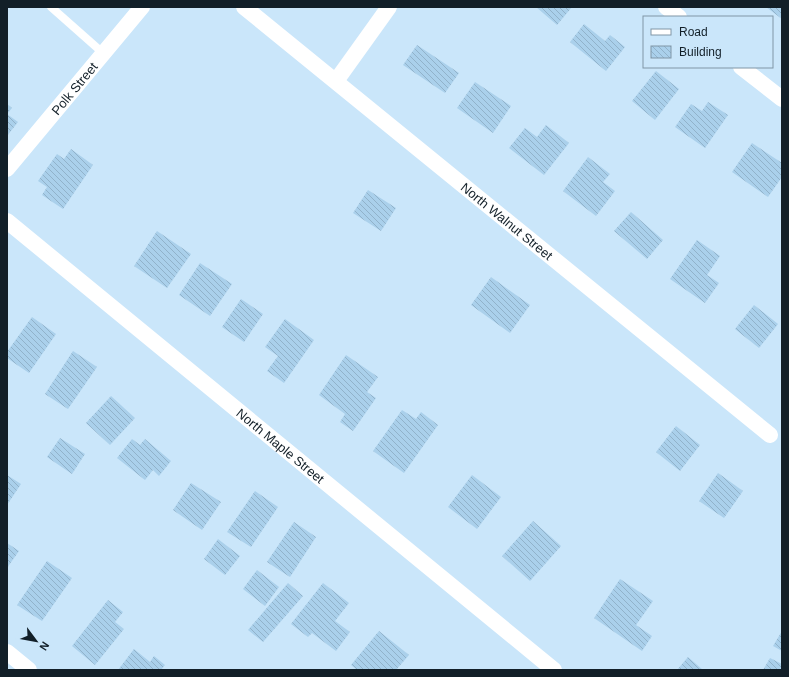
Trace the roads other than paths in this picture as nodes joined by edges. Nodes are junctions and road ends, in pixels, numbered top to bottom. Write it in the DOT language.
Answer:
graph roads {
  1 [pos="51,7"];
  2 [pos="142,7"];
  3 [pos="244,7"];
  4 [pos="389,7"];
  5 [pos="666,7"];
  6 [pos="678,16"];
  7 [pos="103,53"];
  8 [pos="742,68"];
  9 [pos="336,81"];
  10 [pos="782,99"];
  11 [pos="7,169"];
  12 [pos="7,221"];
  13 [pos="770,435"];
  14 [pos="7,652"];
  15 [pos="29,670"];
  16 [pos="554,670"];
  1 -- 7 [label="lane"];
  2 -- 7 [label="street, Polk Street"];
  3 -- 9 [label="street, North Walnut Street"];
  4 -- 9 [label="street"];
  5 -- 6 [label="street"];
  7 -- 11 [label="street, Polk Street"];
  8 -- 10 [label="street"];
  9 -- 13 [label="street, North Walnut Street"];
  12 -- 16 [label="street, North Maple Street"];
  14 -- 15 [label="street"];
}
